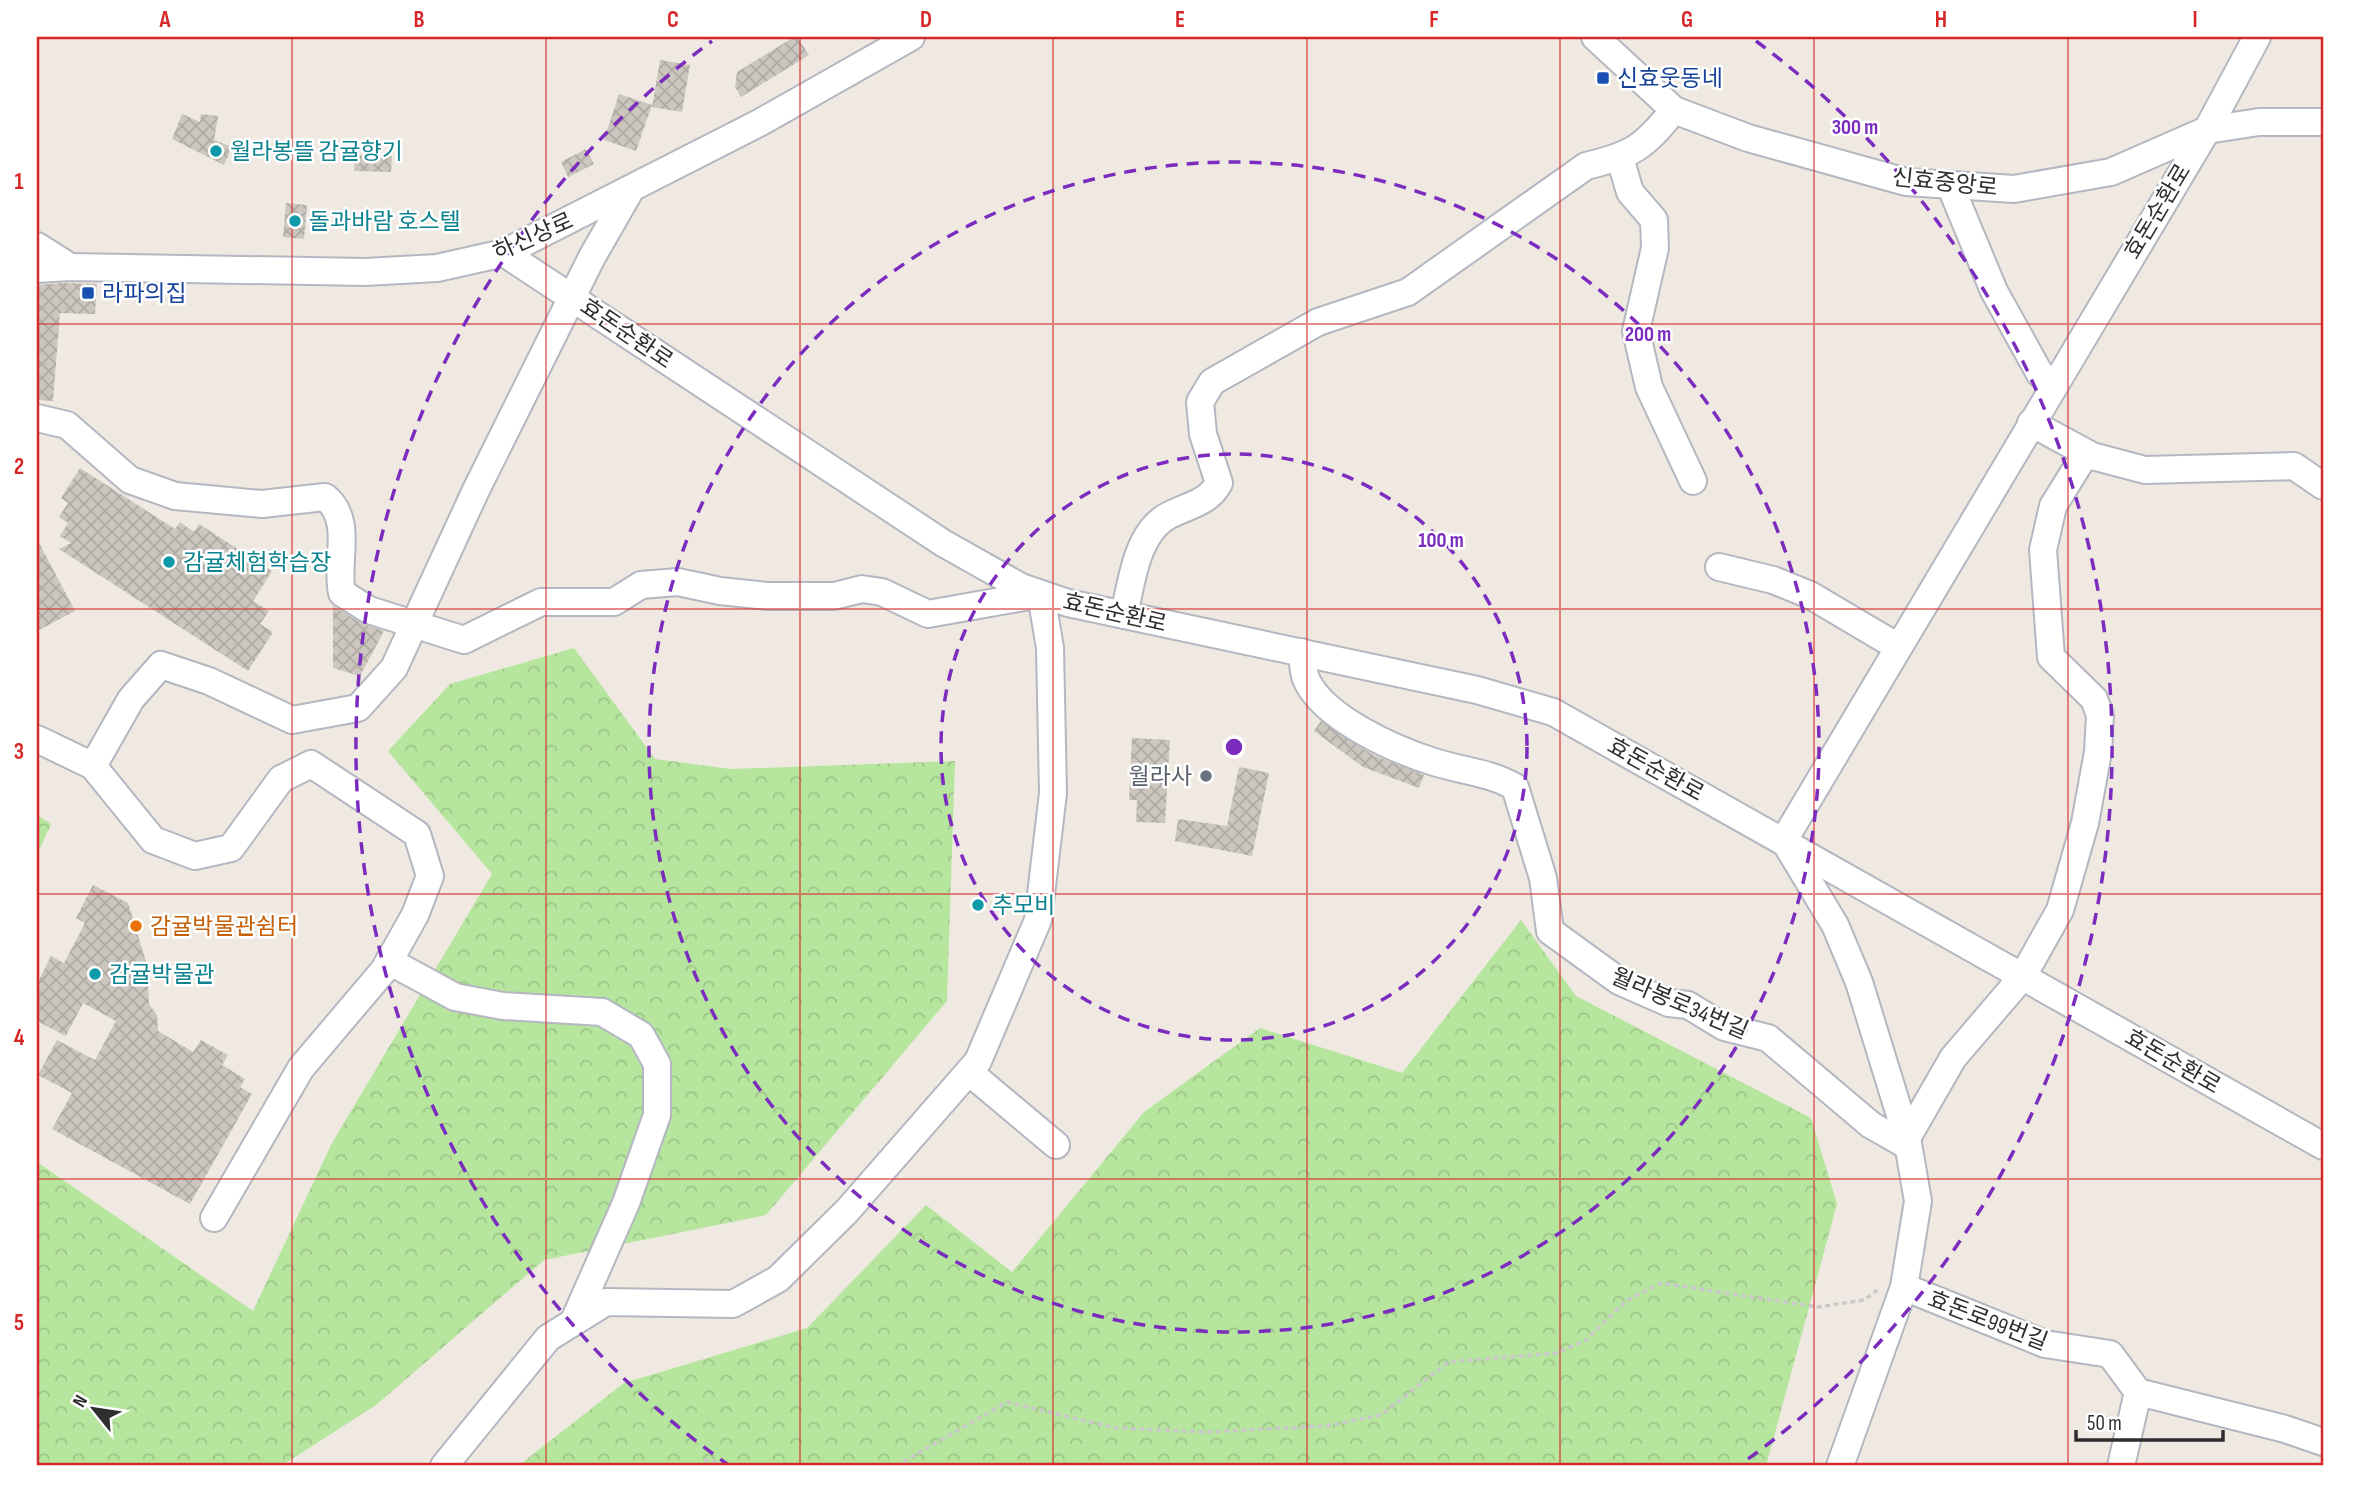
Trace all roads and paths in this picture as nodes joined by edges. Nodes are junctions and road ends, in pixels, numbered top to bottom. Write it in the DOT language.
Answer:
graph roads {
  1 [pos="911,37"];
  2 [pos="1595,37"];
  3 [pos="2258,37"];
  4 [pos="1674,110"];
  5 [pos="2323,122"];
  6 [pos="2207,130"];
  7 [pos="1620,158"];
  8 [pos="1950,185"];
  9 [pos="631,189"];
  10 [pos="37,246"];
  11 [pos="504,253"];
  12 [pos="70,267"];
  13 [pos="37,269"];
  14 [pos="572,297"];
  15 [pos="2054,383"];
  16 [pos="37,418"];
  17 [pos="2031,423"];
  18 [pos="2086,453"];
  19 [pos="1693,481"];
  20 [pos="2323,486"];
  21 [pos="1719,567"];
  22 [pos="1041,594"];
  23 [pos="1124,615"];
  24 [pos="415,623"];
  25 [pos="1898,647"];
  26 [pos="1301,652"];
  27 [pos="37,738"];
  28 [pos="93,766"];
  29 [pos="1784,840"];
  30 [pos="389,961"];
  31 [pos="2023,976"];
  32 [pos="969,1072"];
  33 [pos="1907,1142"];
  34 [pos="1056,1145"];
  35 [pos="2323,1146"];
  36 [pos="214,1218"];
  37 [pos="1905,1278"];
  38 [pos="573,1323"];
  39 [pos="2138,1392"];
  40 [pos="2323,1442"];
  41 [pos="704,1460"];
  42 [pos="444,1466"];
  43 [pos="738,1466"];
  44 [pos="896,1466"];
  45 [pos="1840,1466"];
  46 [pos="2121,1466"];
  1 -- 9 [label="street, 하신상로"];
  2 -- 4 [label="street, 신효중앙로"];
  3 -- 6 [label="street, 효돈순환로"];
  4 -- 7 [label="street"];
  4 -- 8 [label="street, 신효중앙로"];
  5 -- 6 [label="street, 신효중앙로"];
  6 -- 8 [label="street, 신효중앙로"];
  6 -- 15 [label="street, 효돈순환로"];
  7 -- 19 [label="street"];
  7 -- 23 [label="street"];
  8 -- 15 [label="street"];
  9 -- 11 [label="street, 하신상로"];
  9 -- 14 [label="street"];
  10 -- 12 [label="street"];
  11 -- 12 [label="street, 하신상로"];
  11 -- 14 [label="street, 효돈순환로"];
  12 -- 13 [label="street, 하신상로"];
  14 -- 22 [label="street, 효돈순환로"];
  14 -- 24 [label="street"];
  15 -- 17 [label="street, 효돈순환로"];
  16 -- 24 [label="street"];
  17 -- 18 [label="street"];
  17 -- 25 [label="street, 효돈순환로"];
  18 -- 20 [label="street"];
  18 -- 31 [label="street"];
  21 -- 25 [label="street"];
  22 -- 23 [label="street, 효돈순환로"];
  22 -- 24 [label="street"];
  22 -- 32 [label="street"];
  23 -- 26 [label="street, 효돈순환로"];
  24 -- 28 [label="street"];
  25 -- 29 [label="street, 효돈순환로"];
  26 -- 29 [label="street, 효돈순환로"];
  26 -- 33 [label="street, 월라봉로34번길"];
  27 -- 28 [label="street"];
  28 -- 30 [label="street"];
  29 -- 31 [label="street, 효돈순환로"];
  29 -- 33 [label="street"];
  30 -- 36 [label="street"];
  30 -- 38 [label="street"];
  31 -- 33 [label="street"];
  31 -- 35 [label="street, 효돈순환로"];
  32 -- 34 [label="street"];
  32 -- 38 [label="street"];
  33 -- 37 [label="street"];
  37 -- 39 [label="street, 효돈로99번길"];
  37 -- 44 [label="path"];
  37 -- 45 [label="street"];
  38 -- 42 [label="street"];
  39 -- 40 [label="street"];
  39 -- 46 [label="street"];
  41 -- 43 [label="path"];
}
